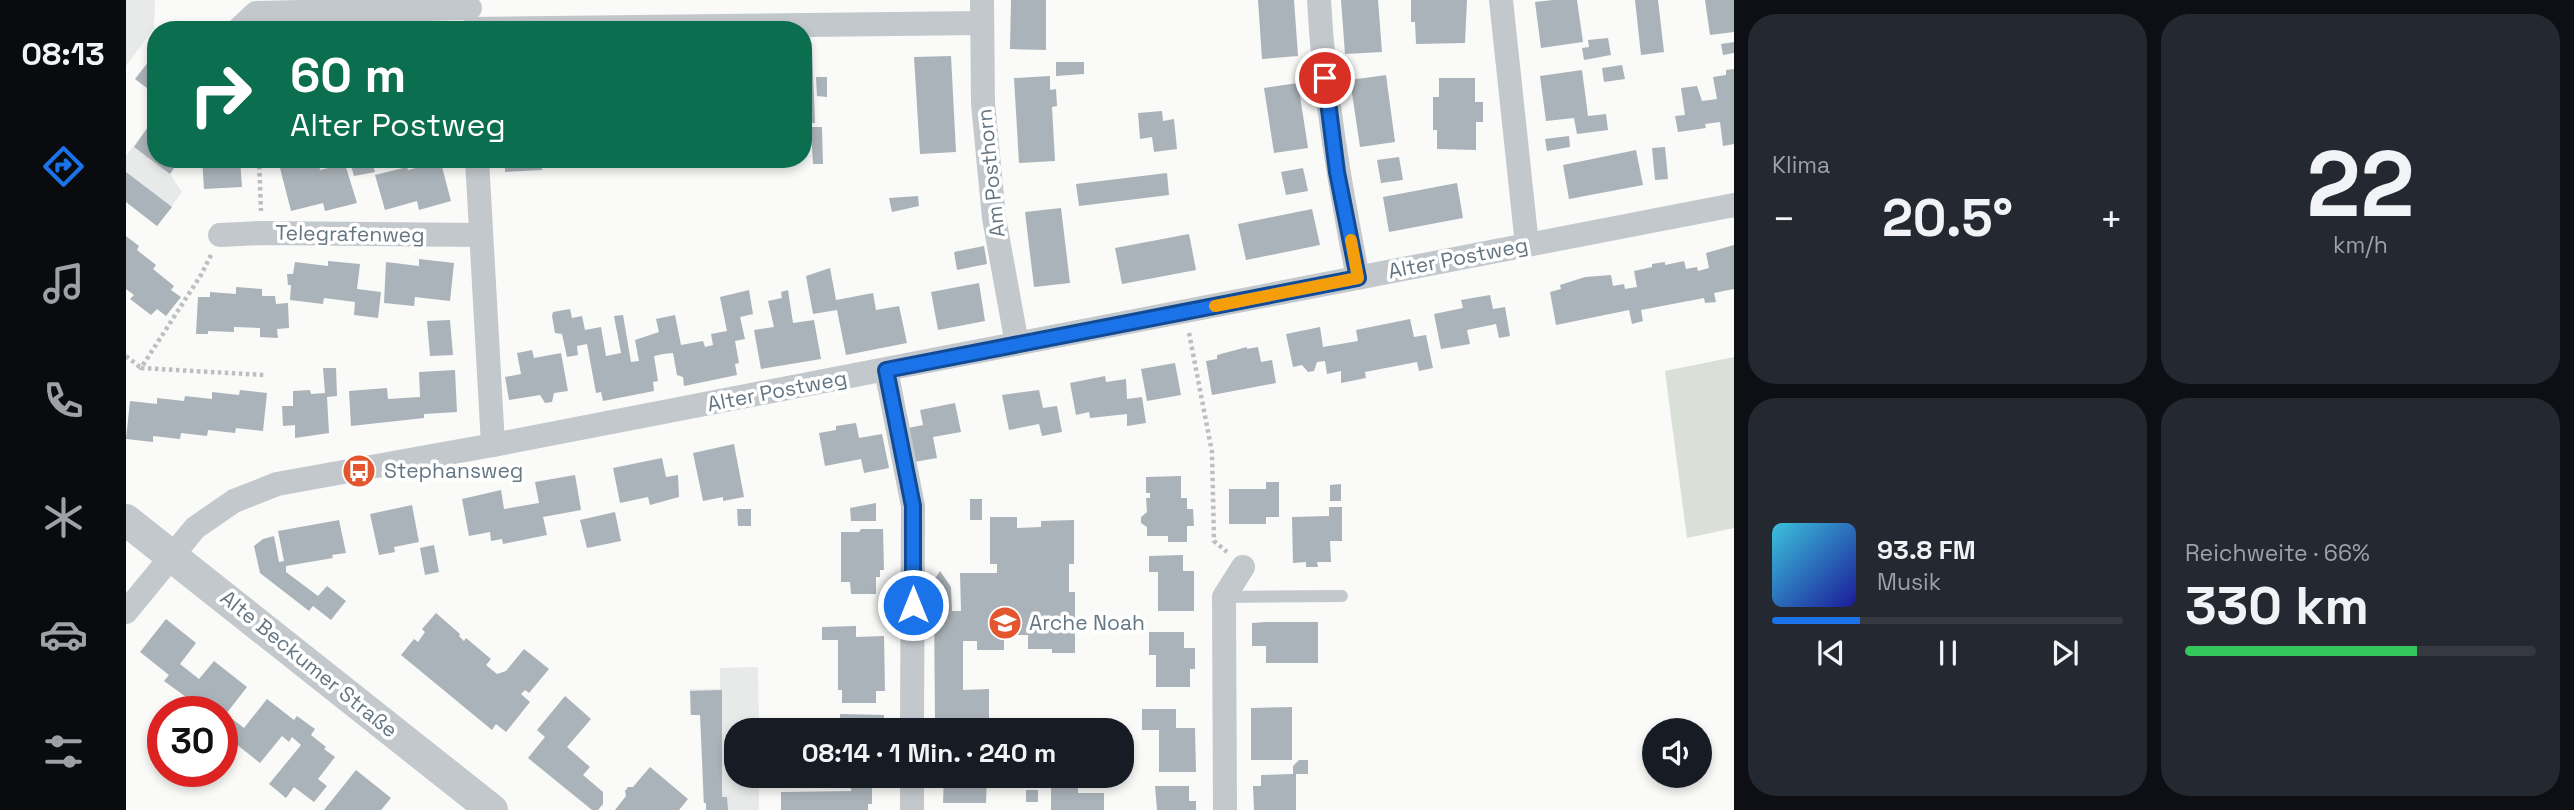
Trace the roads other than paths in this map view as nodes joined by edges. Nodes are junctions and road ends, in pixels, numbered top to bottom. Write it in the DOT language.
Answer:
graph roads {
  1 [pos="1319,0"];
  2 [pos="1501,0"];
  3 [pos="982,12"];
  4 [pos="471,17"];
  5 [pos="248,21"];
  6 [pos="477,168"];
  7 [pos="1734,205"];
  8 [pos="220,235"];
  9 [pos="480,235"];
  10 [pos="1527,245"];
  11 [pos="1358,278"];
  12 [pos="1017,344"];
  13 [pos="886,370"];
  14 [pos="493,445"];
  15 [pos="126,520"];
  16 [pos="171,554"];
  17 [pos="1243,567"];
  18 [pos="1342,596"];
  19 [pos="1224,597"];
  20 [pos="126,612"];
  21 [pos="912,718"];
  22 [pos="912,788"];
  23 [pos="492,810"];
  24 [pos="912,810"];
  25 [pos="1225,810"];
  1 -- 11 [label="street"];
  2 -- 10 [label="street"];
  3 -- 4 [label="street"];
  3 -- 12 [label="street, Am Posthorn"];
  4 -- 5 [label="street"];
  6 -- 9 [label="street"];
  7 -- 10 [label="street, Alter Postweg"];
  8 -- 9 [label="street, Telegrafenweg"];
  9 -- 14 [label="street"];
  10 -- 11 [label="street, Alter Postweg"];
  11 -- 12 [label="street, Alter Postweg"];
  12 -- 13 [label="street, Alter Postweg"];
  13 -- 14 [label="street, Alter Postweg"];
  13 -- 21 [label="street"];
  14 -- 16 [label="street, Alter Postweg"];
  15 -- 16 [label="street, Alte Beckumer Straße"];
  16 -- 20 [label="street, Alter Postweg"];
  16 -- 23 [label="street, Alte Beckumer Straße"];
  17 -- 19 [label="street"];
  18 -- 19 [label="lane"];
  19 -- 25 [label="street"];
  22 -- 24 [label="street"];
}
